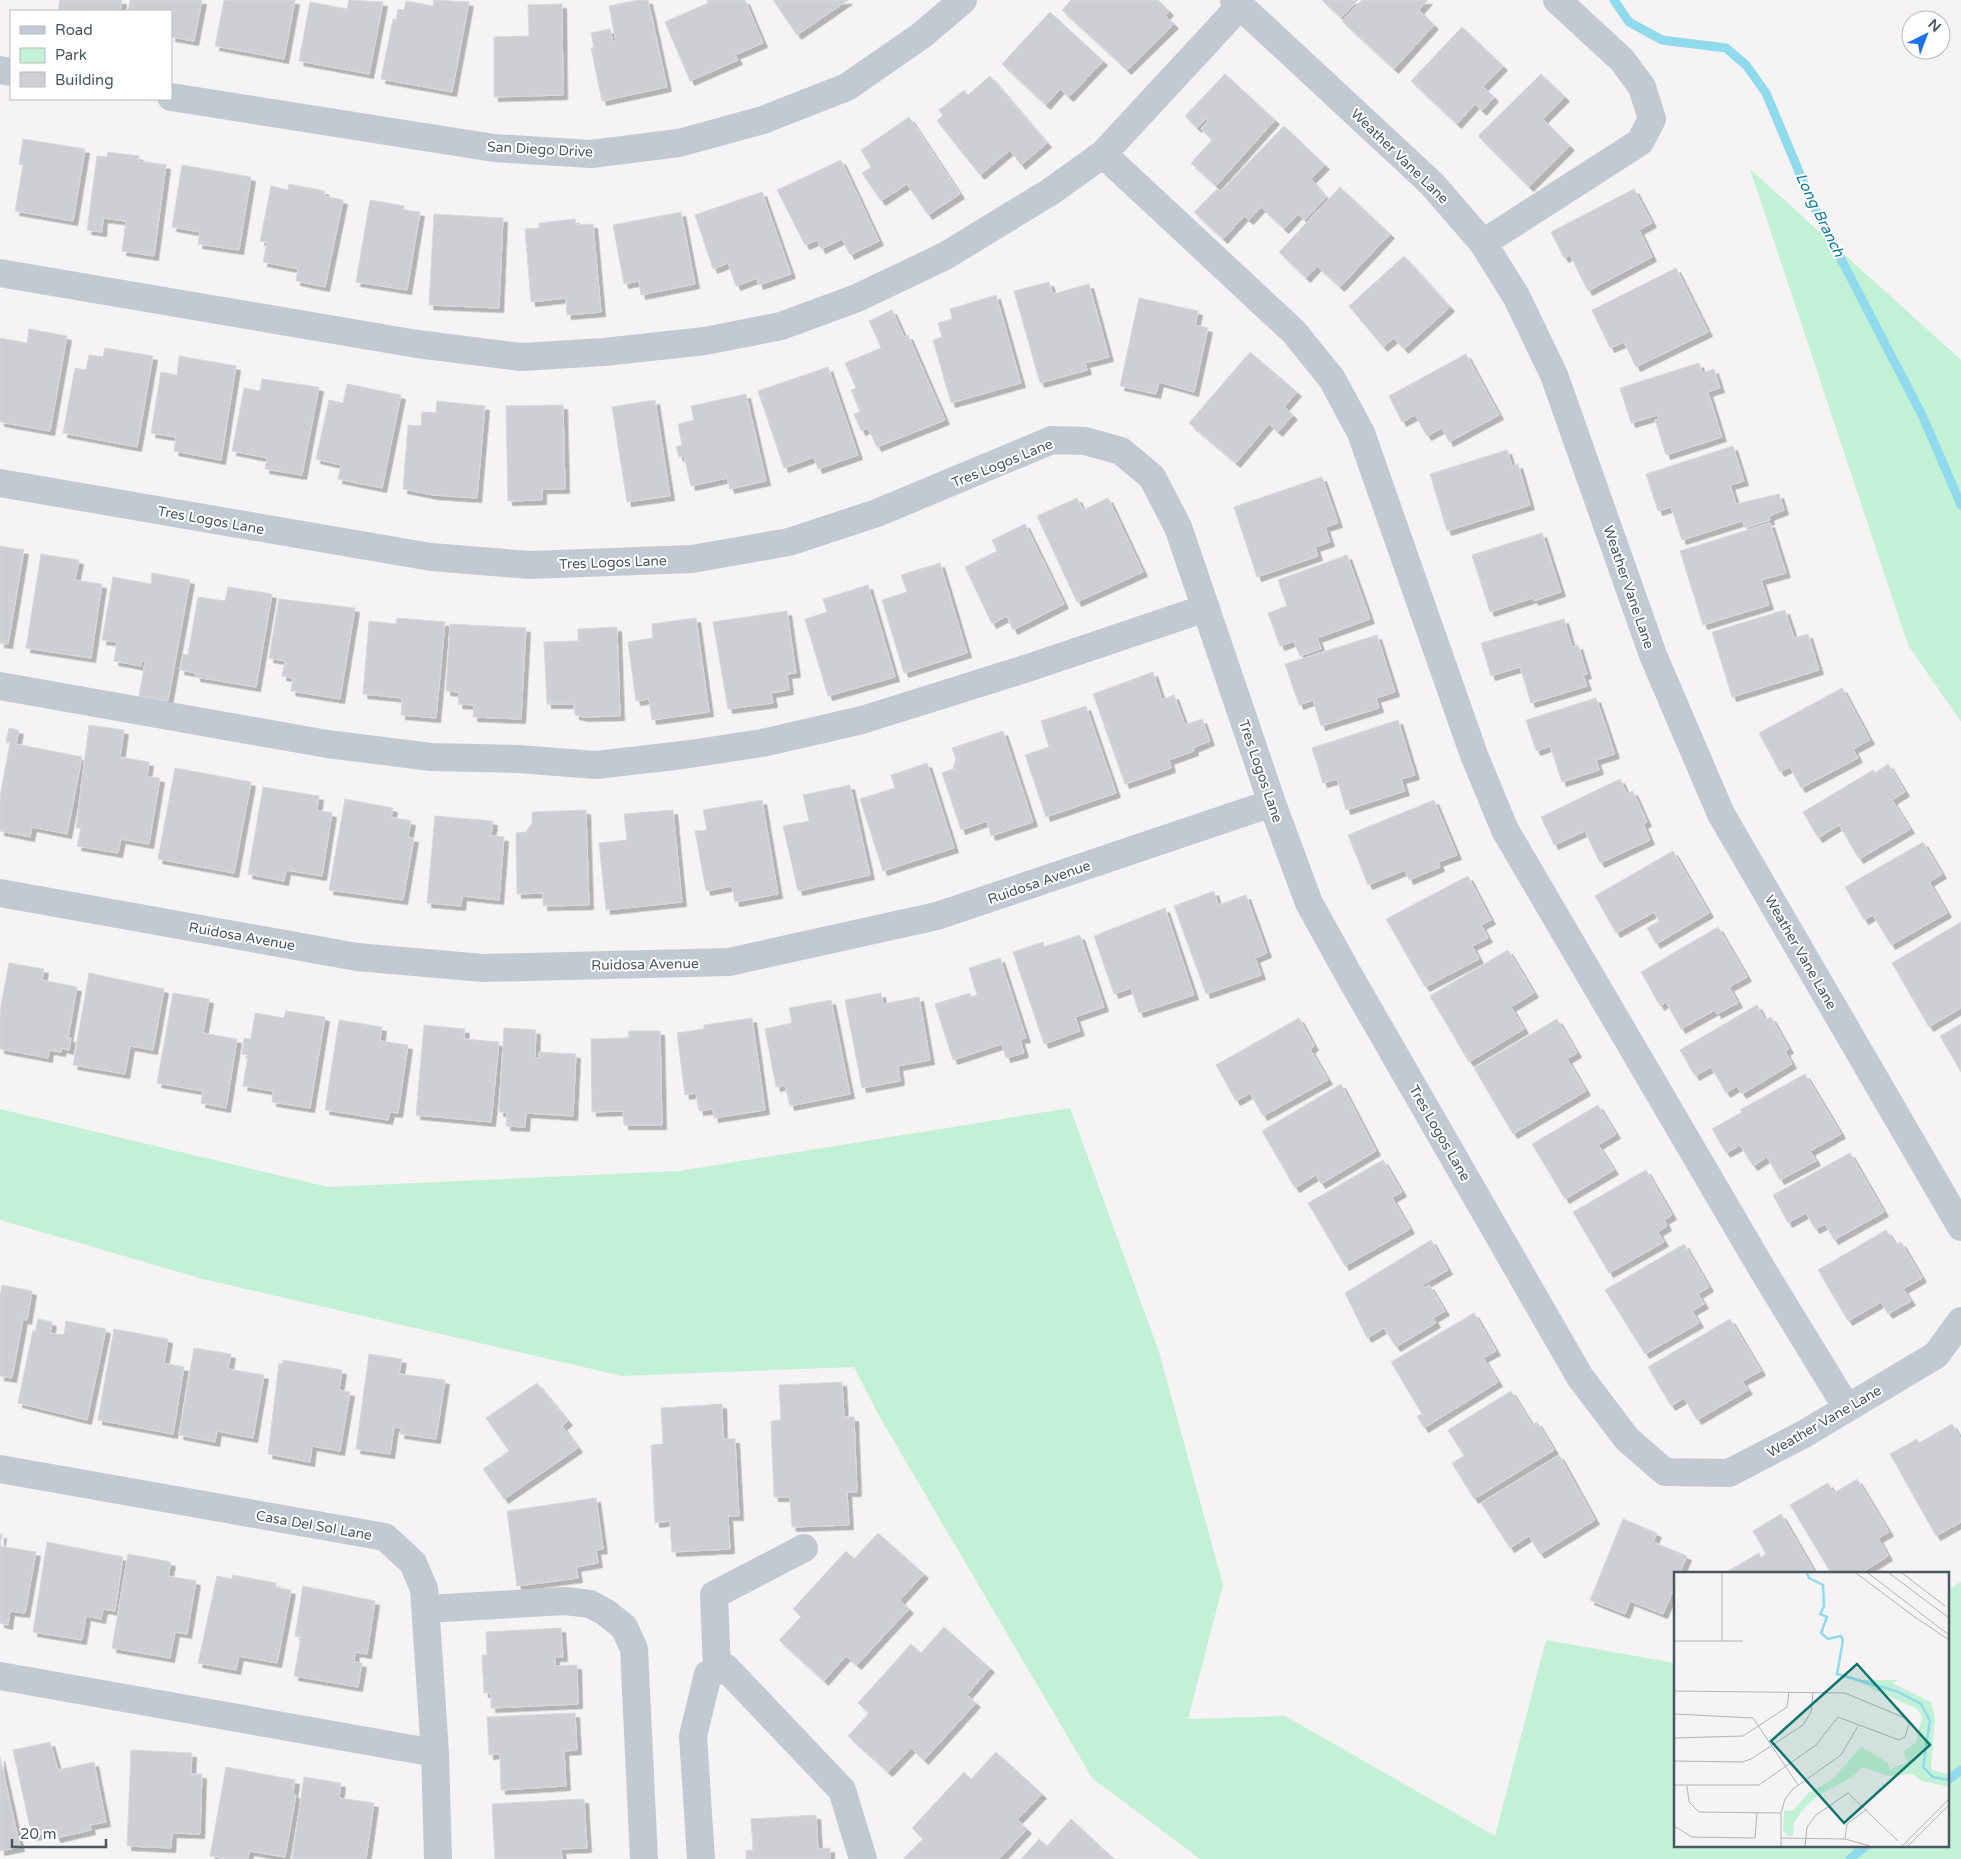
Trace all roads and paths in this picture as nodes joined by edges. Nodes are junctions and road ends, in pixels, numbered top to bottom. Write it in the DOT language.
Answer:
graph roads {
  1 [pos="963,0"];
  2 [pos="1556,0"];
  3 [pos="1237,3"];
  4 [pos="172,97"];
  5 [pos="1103,154"];
  6 [pos="1483,243"];
  7 [pos="0,273"];
  8 [pos="0,483"];
  9 [pos="1206,608"];
  10 [pos="0,686"];
  11 [pos="1272,803"];
  12 [pos="0,894"];
  13 [pos="1961,1227"];
  14 [pos="1961,1321"];
  15 [pos="1847,1408"];
  16 [pos="0,1469"];
  17 [pos="1665,1472"];
  18 [pos="804,1548"];
  19 [pos="426,1609"];
  20 [pos="717,1671"];
  21 [pos="0,1676"];
  22 [pos="435,1753"];
  23 [pos="438,1859"];
  24 [pos="644,1859"];
  25 [pos="702,1859"];
  26 [pos="864,1859"];
  1 -- 4 [label="street, San Diego Drive"];
  2 -- 6 [label="street"];
  3 -- 5 [label="street"];
  3 -- 6 [label="street, Weather Vane Lane"];
  5 -- 7 [label="street"];
  5 -- 15 [label="street"];
  6 -- 13 [label="street, Weather Vane Lane"];
  8 -- 9 [label="street, Tres Logos Lane"];
  9 -- 10 [label="street"];
  9 -- 11 [label="street, Tres Logos Lane"];
  11 -- 12 [label="street, Ruidosa Avenue"];
  11 -- 17 [label="street, Tres Logos Lane"];
  14 -- 15 [label="street, Weather Vane Lane"];
  15 -- 17 [label="street, Weather Vane Lane"];
  16 -- 19 [label="street, Casa Del Sol Lane"];
  18 -- 20 [label="street"];
  19 -- 22 [label="street, Casa Del Sol Lane"];
  19 -- 24 [label="street"];
  20 -- 25 [label="street"];
  20 -- 26 [label="street"];
  21 -- 22 [label="street"];
  22 -- 23 [label="street, Casa Del Sol Lane"];
}
